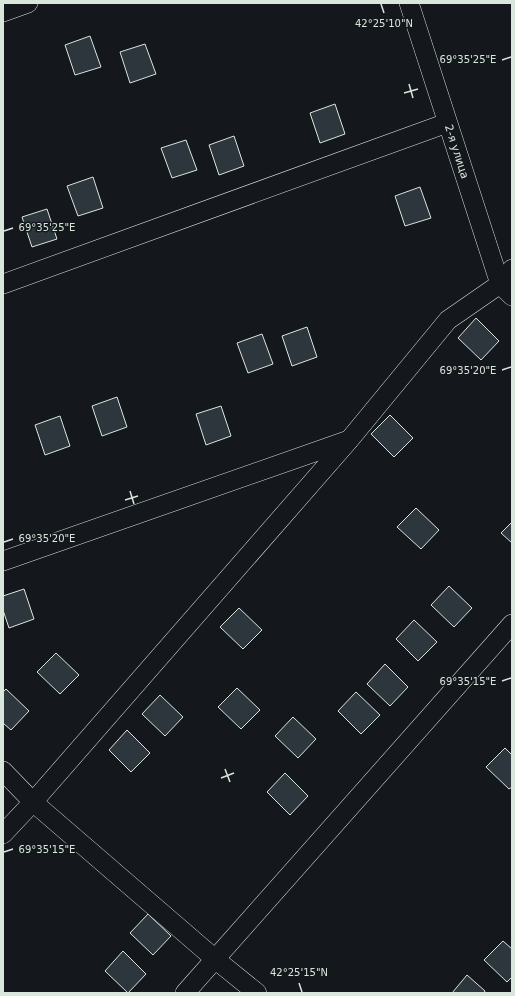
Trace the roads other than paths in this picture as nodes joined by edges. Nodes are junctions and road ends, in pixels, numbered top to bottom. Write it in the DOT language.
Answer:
graph roads {
  1 [pos="28,3"];
  2 [pos="409,3"];
  3 [pos="3,12"];
  4 [pos="447,123"];
  5 [pos="512,269"];
  6 [pos="3,284"];
  7 [pos="506,290"];
  8 [pos="350,439"];
  9 [pos="3,561"];
  10 [pos="512,624"];
  11 [pos="3,771"];
  12 [pos="33,802"];
  13 [pos="3,834"];
  14 [pos="215,959"];
  15 [pos="185,993"];
  16 [pos="257,993"];
  1 -- 3 [label="street"];
  2 -- 4 [label="street, 2-я улица"];
  4 -- 6 [label="street"];
  4 -- 7 [label="street, 2-я улица"];
  5 -- 7 [label="street"];
  7 -- 8 [label="street"];
  8 -- 9 [label="street"];
  8 -- 12 [label="street"];
  10 -- 14 [label="street"];
  11 -- 12 [label="street"];
  12 -- 13 [label="street"];
  12 -- 14 [label="street"];
  14 -- 15 [label="street"];
  14 -- 16 [label="street"];
}
